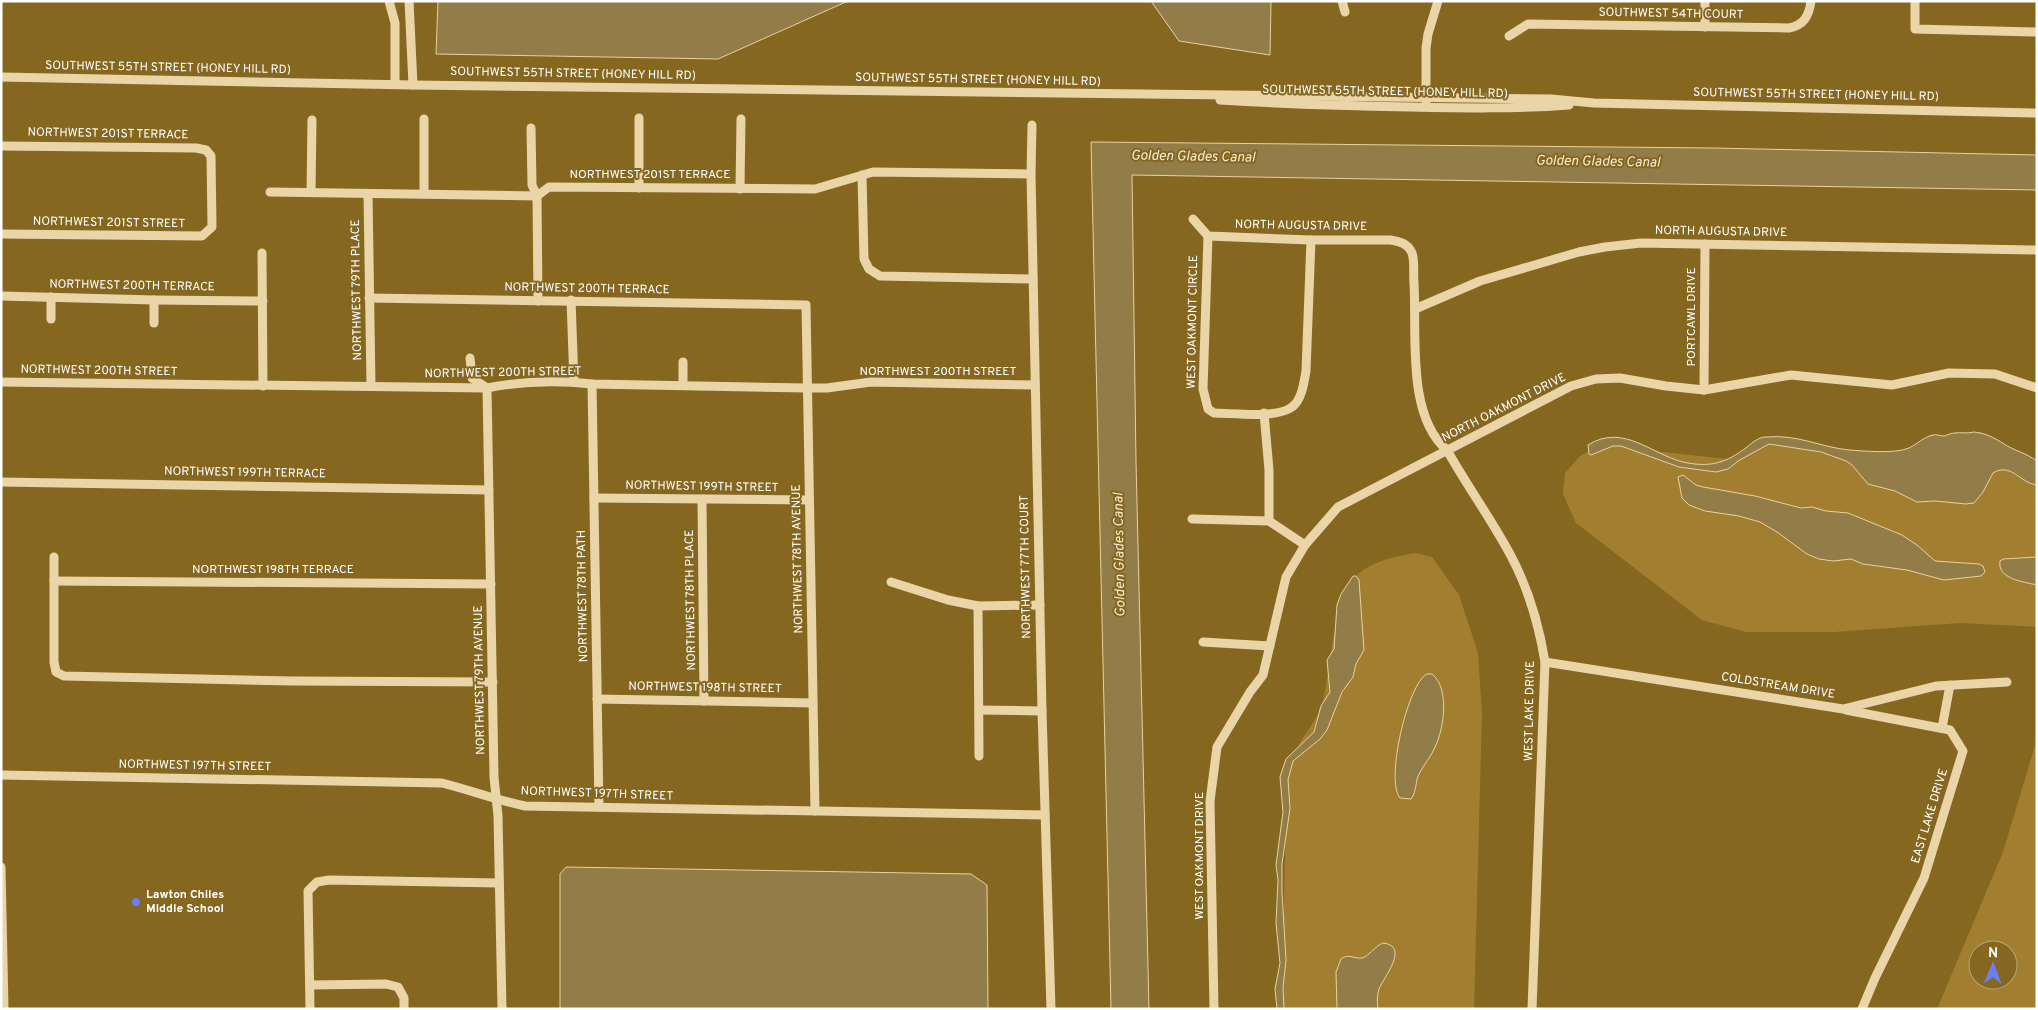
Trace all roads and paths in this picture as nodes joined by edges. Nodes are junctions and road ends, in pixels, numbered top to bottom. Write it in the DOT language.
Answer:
graph roads {
  1 [pos="388,1"];
  2 [pos="409,1"];
  3 [pos="1342,1"];
  4 [pos="1438,1"];
  5 [pos="1705,1"];
  6 [pos="1811,1"];
  7 [pos="1915,1"];
  8 [pos="1345,12"];
  9 [pos="1704,27"];
  10 [pos="2037,32"];
  11 [pos="1509,36"];
  12 [pos="1,77"];
  13 [pos="395,84"];
  14 [pos="413,85"];
  15 [pos="1145,95"];
  16 [pos="1426,97"];
  17 [pos="1594,103"];
  18 [pos="1426,107"];
  19 [pos="2037,113"];
  20 [pos="639,118"];
  21 [pos="424,119"];
  22 [pos="741,119"];
  23 [pos="312,120"];
  24 [pos="1032,125"];
  25 [pos="531,128"];
  26 [pos="1,146"];
  27 [pos="1031,174"];
  28 [pos="862,175"];
  29 [pos="639,188"];
  30 [pos="740,189"];
  31 [pos="270,192"];
  32 [pos="311,192"];
  33 [pos="368,194"];
  34 [pos="424,194"];
  35 [pos="537,196"];
  36 [pos="1193,220"];
  37 [pos="212,227"];
  38 [pos="1,234"];
  39 [pos="1208,236"];
  40 [pos="1311,240"];
  41 [pos="1705,244"];
  42 [pos="2037,250"];
  43 [pos="1412,252"];
  44 [pos="262,253"];
  45 [pos="1033,279"];
  46 [pos="1,296"];
  47 [pos="51,297"];
  48 [pos="369,298"];
  49 [pos="154,300"];
  50 [pos="571,300"];
  51 [pos="262,301"];
  52 [pos="538,301"];
  53 [pos="806,305"];
  54 [pos="1415,309"];
  55 [pos="51,319"];
  56 [pos="154,323"];
  57 [pos="470,358"];
  58 [pos="683,362"];
  59 [pos="1,382"];
  60 [pos="574,382"];
  61 [pos="592,384"];
  62 [pos="683,385"];
  63 [pos="1035,385"];
  64 [pos="263,386"];
  65 [pos="371,386"];
  66 [pos="487,388"];
  67 [pos="808,388"];
  68 [pos="2037,388"];
  69 [pos="1704,390"];
  70 [pos="1264,413"];
  71 [pos="1447,450"];
  72 [pos="1,482"];
  73 [pos="489,490"];
  74 [pos="594,498"];
  75 [pos="702,499"];
  76 [pos="809,500"];
  77 [pos="1192,519"];
  78 [pos="1269,521"];
  79 [pos="1305,545"];
  80 [pos="54,557"];
  81 [pos="54,581"];
  82 [pos="891,582"];
  83 [pos="491,584"];
  84 [pos="1040,605"];
  85 [pos="978,606"];
  86 [pos="1203,642"];
  87 [pos="1270,646"];
  88 [pos="1545,662"];
  89 [pos="493,682"];
  90 [pos="2007,682"];
  91 [pos="1950,685"];
  92 [pos="598,699"];
  93 [pos="704,701"];
  94 [pos="813,703"];
  95 [pos="1843,709"];
  96 [pos="979,710"];
  97 [pos="1042,711"];
  98 [pos="1942,728"];
  99 [pos="979,756"];
  100 [pos="1,775"];
  101 [pos="498,800"];
  102 [pos="599,807"];
  103 [pos="815,811"];
  104 [pos="1045,815"];
  105 [pos="1,867"];
  106 [pos="499,883"];
  107 [pos="310,986"];
  108 [pos="4,1009"];
  109 [pos="310,1009"];
  110 [pos="404,1009"];
  111 [pos="502,1009"];
  112 [pos="1051,1009"];
  113 [pos="1214,1009"];
  114 [pos="1532,1009"];
  115 [pos="1862,1009"];
  1 -- 13 [label="street"];
  2 -- 14 [label="street"];
  3 -- 8 [label="street"];
  4 -- 16 [label="street"];
  5 -- 9 [label="street"];
  6 -- 9 [label="street, SOUTHWEST 54TH COURT"];
  7 -- 10 [label="street"];
  9 -- 11 [label="street, SOUTHWEST 54TH COURT"];
  12 -- 13 [label="street, SOUTHWEST 55TH STREET (HONEY HILL RD)"];
  13 -- 14 [label="street, SOUTHWEST 55TH STREET (HONEY HILL RD)"];
  14 -- 15 [label="street, SOUTHWEST 55TH STREET (HONEY HILL RD)"];
  15 -- 16 [label="street, SOUTHWEST 55TH STREET (HONEY HILL RD)"];
  15 -- 18 [label="street, SOUTHWEST 55TH STREET (HONEY HILL RD)"];
  16 -- 17 [label="street, SOUTHWEST 55TH STREET (HONEY HILL RD)"];
  16 -- 18 [label="street"];
  17 -- 18 [label="street, SOUTHWEST 55TH STREET (HONEY HILL RD)"];
  17 -- 19 [label="street, SOUTHWEST 55TH STREET (HONEY HILL RD)"];
  20 -- 29 [label="street"];
  21 -- 34 [label="street"];
  22 -- 30 [label="street"];
  23 -- 32 [label="street"];
  24 -- 27 [label="street, NORTHWEST 77TH COURT"];
  25 -- 35 [label="street"];
  26 -- 37 [label="street, NORTHWEST 201ST TERRACE"];
  27 -- 28 [label="street, NORTHWEST 201ST TERRACE"];
  27 -- 45 [label="street, NORTHWEST 77TH COURT"];
  28 -- 30 [label="street, NORTHWEST 201ST TERRACE"];
  28 -- 45 [label="street"];
  29 -- 30 [label="street, NORTHWEST 201ST TERRACE"];
  29 -- 35 [label="street, NORTHWEST 201ST TERRACE"];
  31 -- 32 [label="street, NORTHWEST 201ST TERRACE"];
  32 -- 33 [label="street, NORTHWEST 201ST TERRACE"];
  33 -- 34 [label="street, NORTHWEST 201ST TERRACE"];
  33 -- 48 [label="street, NORTHWEST 79TH PLACE"];
  34 -- 35 [label="street, NORTHWEST 201ST TERRACE"];
  35 -- 52 [label="street"];
  36 -- 39 [label="street"];
  37 -- 38 [label="street, NORTHWEST 201ST STREET"];
  39 -- 40 [label="street, NORTH AUGUSTA DRIVE"];
  39 -- 70 [label="street, WEST OAKMONT CIRCLE"];
  40 -- 43 [label="street, NORTH AUGUSTA DRIVE"];
  40 -- 70 [label="street"];
  41 -- 42 [label="street, NORTH AUGUSTA DRIVE"];
  41 -- 54 [label="street, NORTH AUGUSTA DRIVE"];
  41 -- 69 [label="street, PORTCAWL DRIVE"];
  43 -- 54 [label="street, WEST LAKE DRIVE"];
  44 -- 51 [label="street"];
  45 -- 63 [label="street, NORTHWEST 77TH COURT"];
  46 -- 47 [label="street, NORTHWEST 200TH TERRACE"];
  47 -- 49 [label="street, NORTHWEST 200TH TERRACE"];
  47 -- 55 [label="street"];
  48 -- 52 [label="street, NORTHWEST 200TH TERRACE"];
  48 -- 65 [label="street, NORTHWEST 79TH PLACE"];
  49 -- 51 [label="street, NORTHWEST 200TH TERRACE"];
  49 -- 56 [label="street"];
  50 -- 52 [label="street, NORTHWEST 200TH TERRACE"];
  50 -- 53 [label="street, NORTHWEST 200TH TERRACE"];
  50 -- 60 [label="street"];
  51 -- 64 [label="street"];
  53 -- 67 [label="street, NORTHWEST 78TH AVENUE"];
  54 -- 71 [label="street, WEST LAKE DRIVE"];
  57 -- 66 [label="street"];
  58 -- 62 [label="street"];
  59 -- 64 [label="street, NORTHWEST 200TH STREET"];
  60 -- 61 [label="street, NORTHWEST 200TH STREET"];
  60 -- 66 [label="street, NORTHWEST 200TH STREET"];
  61 -- 62 [label="street, NORTHWEST 200TH STREET"];
  61 -- 74 [label="street, NORTHWEST 78TH PATH"];
  62 -- 67 [label="street, NORTHWEST 200TH STREET"];
  63 -- 67 [label="street, NORTHWEST 200TH STREET"];
  63 -- 84 [label="street, NORTHWEST 77TH COURT"];
  64 -- 65 [label="street, NORTHWEST 200TH STREET"];
  65 -- 66 [label="street, NORTHWEST 200TH STREET"];
  66 -- 73 [label="street, NORTHWEST 79TH AVENUE"];
  67 -- 76 [label="street, NORTHWEST 78TH AVENUE"];
  68 -- 69 [label="street, NORTH OAKMONT DRIVE"];
  69 -- 71 [label="street, NORTH OAKMONT DRIVE"];
  70 -- 78 [label="street"];
  71 -- 79 [label="street, NORTH OAKMONT DRIVE"];
  71 -- 88 [label="street, WEST LAKE DRIVE"];
  72 -- 73 [label="street, NORTHWEST 199TH TERRACE"];
  73 -- 83 [label="street, NORTHWEST 79TH AVENUE"];
  74 -- 75 [label="street, NORTHWEST 199TH STREET"];
  74 -- 92 [label="street, NORTHWEST 78TH PATH"];
  75 -- 76 [label="street, NORTHWEST 199TH STREET"];
  75 -- 93 [label="street, NORTHWEST 78TH PLACE"];
  76 -- 94 [label="street, NORTHWEST 78TH AVENUE"];
  77 -- 78 [label="street"];
  78 -- 79 [label="street"];
  79 -- 87 [label="street, WEST OAKMONT DRIVE"];
  80 -- 81 [label="street"];
  81 -- 83 [label="street, NORTHWEST 198TH TERRACE"];
  81 -- 89 [label="street"];
  82 -- 85 [label="street"];
  83 -- 89 [label="street, NORTHWEST 79TH AVENUE"];
  84 -- 85 [label="street"];
  84 -- 97 [label="street, NORTHWEST 77TH COURT"];
  85 -- 96 [label="street"];
  86 -- 87 [label="street"];
  87 -- 113 [label="street, WEST OAKMONT DRIVE"];
  88 -- 95 [label="street, COLDSTREAM DRIVE"];
  88 -- 114 [label="street, WEST LAKE DRIVE"];
  89 -- 101 [label="street, NORTHWEST 79TH AVENUE"];
  90 -- 91 [label="street, COLDSTREAM DRIVE"];
  91 -- 95 [label="street, COLDSTREAM DRIVE"];
  91 -- 98 [label="street"];
  92 -- 93 [label="street, NORTHWEST 198TH STREET"];
  92 -- 102 [label="street, NORTHWEST 78TH PATH"];
  93 -- 94 [label="street, NORTHWEST 198TH STREET"];
  94 -- 103 [label="street, NORTHWEST 78TH AVENUE"];
  95 -- 98 [label="street"];
  96 -- 97 [label="street"];
  96 -- 99 [label="street"];
  97 -- 104 [label="street, NORTHWEST 77TH COURT"];
  98 -- 115 [label="street, EAST LAKE DRIVE"];
  100 -- 101 [label="street, NORTHWEST 197TH STREET"];
  101 -- 102 [label="street, NORTHWEST 197TH STREET"];
  101 -- 106 [label="street, NORTHWEST 79TH AVENUE"];
  102 -- 103 [label="street, NORTHWEST 197TH STREET"];
  103 -- 104 [label="street, NORTHWEST 197TH STREET"];
  104 -- 112 [label="street, NORTHWEST 77TH COURT"];
  105 -- 108 [label="street"];
  106 -- 107 [label="street"];
  106 -- 111 [label="street, NORTHWEST 79TH AVENUE"];
  107 -- 109 [label="street"];
  107 -- 110 [label="street"];
}
